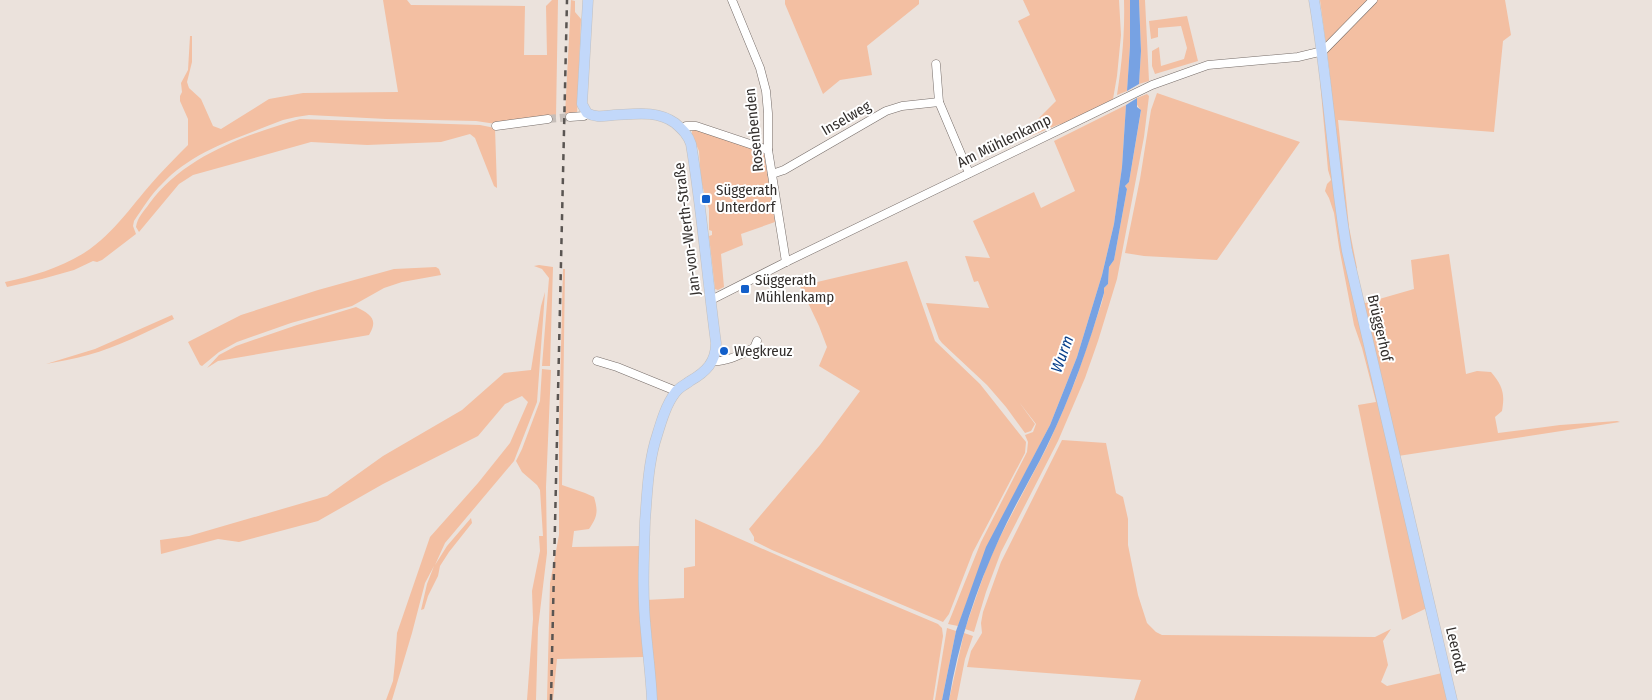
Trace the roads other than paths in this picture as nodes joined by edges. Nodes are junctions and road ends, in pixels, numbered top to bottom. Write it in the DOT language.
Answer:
graph roads {
  1 [pos="588,0"];
  2 [pos="732,0"];
  3 [pos="1314,0"];
  4 [pos="1373,0"];
  5 [pos="1323,51"];
  6 [pos="936,64"];
  7 [pos="939,102"];
  8 [pos="587,113"];
  9 [pos="570,117"];
  10 [pos="548,120"];
  11 [pos="496,126"];
  12 [pos="683,130"];
  13 [pos="768,150"];
  14 [pos="969,173"];
  15 [pos="772,174"];
  16 [pos="786,262"];
  17 [pos="711,300"];
  18 [pos="757,341"];
  19 [pos="597,361"];
  20 [pos="713,361"];
  21 [pos="676,391"];
  22 [pos="1431,608"];
  23 [pos="652,700"];
  24 [pos="1452,700"];
  1 -- 8 [label="main road"];
  2 -- 13 [label="street, Rosenbenden"];
  3 -- 5 [label="main road, Brüggerhof"];
  4 -- 5 [label="street"];
  5 -- 14 [label="street, Am Mühlenkamp"];
  5 -- 22 [label="main road, Brüggerhof"];
  6 -- 7 [label="street"];
  7 -- 14 [label="street"];
  7 -- 15 [label="street, Inselweg"];
  8 -- 9 [label="street"];
  8 -- 12 [label="main road"];
  10 -- 11 [label="street"];
  12 -- 13 [label="street"];
  12 -- 17 [label="main road, Jan-von-Werth-Straße"];
  13 -- 15 [label="street, Rosenbenden"];
  14 -- 16 [label="street, Am Mühlenkamp"];
  15 -- 16 [label="street, Rosenbenden"];
  16 -- 17 [label="street, Am Mühlenkamp"];
  17 -- 20 [label="main road, Jan-von-Werth-Straße"];
  18 -- 20 [label="street"];
  19 -- 21 [label="street"];
  20 -- 21 [label="main road"];
  21 -- 23 [label="main road"];
  22 -- 24 [label="main road, Leerodt"];
}
